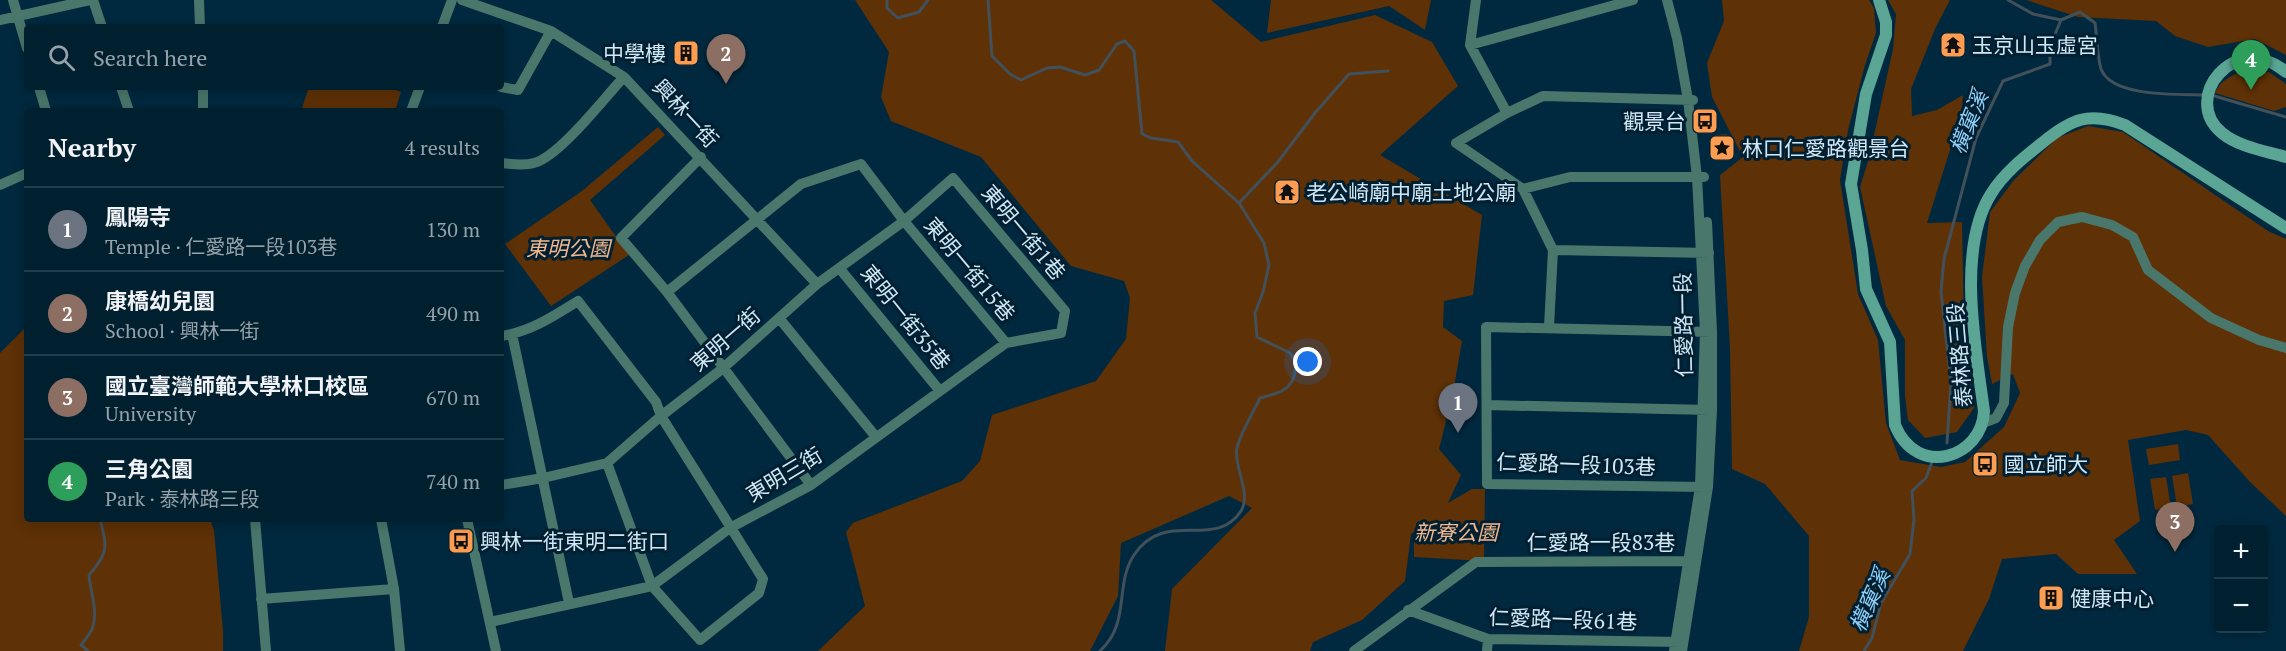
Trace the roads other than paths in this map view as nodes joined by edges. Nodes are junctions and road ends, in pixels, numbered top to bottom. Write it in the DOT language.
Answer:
graph roads {
  1 [pos="13,0"];
  2 [pos="92,0"];
  3 [pos="199,0"];
  4 [pos="452,0"];
  5 [pos="462,0"];
  6 [pos="1476,0"];
  7 [pos="1633,0"];
  8 [pos="1667,0"];
  9 [pos="1674,0"];
  10 [pos="1879,0"];
  11 [pos="18,16"];
  12 [pos="0,20"];
  13 [pos="101,24"];
  14 [pos="200,24"];
  15 [pos="443,24"];
  16 [pos="551,31"];
  17 [pos="24,37"];
  18 [pos="1470,45"];
  19 [pos="2286,72"];
  20 [pos="624,76"];
  21 [pos="504,88"];
  22 [pos="40,90"];
  23 [pos="122,90"];
  24 [pos="202,90"];
  25 [pos="419,90"];
  26 [pos="1692,100"];
  27 [pos="45,108"];
  28 [pos="128,108"];
  29 [pos="203,108"];
  30 [pos="412,108"];
  31 [pos="1508,113"];
  32 [pos="701,157"];
  33 [pos="2286,157"];
  34 [pos="504,163"];
  35 [pos="24,174"];
  36 [pos="1700,177"];
  37 [pos="953,178"];
  38 [pos="0,185"];
  39 [pos="1522,189"];
  40 [pos="759,219"];
  41 [pos="904,221"];
  42 [pos="2286,228"];
  43 [pos="1553,250"];
  44 [pos="1705,253"];
  45 [pos="840,269"];
  46 [pos="818,284"];
  47 [pos="667,292"];
  48 [pos="1065,311"];
  49 [pos="779,318"];
  50 [pos="1550,327"];
  51 [pos="1709,332"];
  52 [pos="507,335"];
  53 [pos="1006,343"];
  54 [pos="2286,348"];
  55 [pos="722,369"];
  56 [pos="940,391"];
  57 [pos="1487,405"];
  58 [pos="1708,410"];
  59 [pos="662,416"];
  60 [pos="1983,423"];
  61 [pos="876,437"];
  62 [pos="607,463"];
  63 [pos="543,478"];
  64 [pos="504,484"];
  65 [pos="811,485"];
  66 [pos="1704,487"];
  67 [pos="255,522"];
  68 [pos="382,522"];
  69 [pos="468,522"];
  70 [pos="730,528"];
  71 [pos="1693,561"];
  72 [pos="652,586"];
  73 [pos="394,589"];
  74 [pos="261,599"];
  75 [pos="569,603"];
  76 [pos="1408,610"];
  77 [pos="490,622"];
  78 [pos="1488,639"];
  79 [pos="1679,647"];
  80 [pos="266,651"];
  81 [pos="400,651"];
  82 [pos="496,651"];
  83 [pos="1354,651"];
  84 [pos="1487,651"];
  1 -- 11 [label="street"];
  2 -- 11 [label="street"];
  2 -- 13 [label="street"];
  3 -- 14 [label="street"];
  4 -- 15 [label="street"];
  5 -- 16 [label="street, 興林一街"];
  6 -- 18 [label="street"];
  7 -- 18 [label="street"];
  8 -- 26 [label="street, 仁愛路一段"];
  9 -- 26 [label="street, 仁愛路一段"];
  10 -- 60 [label="main road, 泰林路三段"];
  11 -- 12 [label="street"];
  11 -- 17 [label="street"];
  16 -- 20 [label="street, 興林一街"];
  16 -- 21 [label="street"];
  18 -- 31 [label="street"];
  19 -- 33 [label="main road"];
  20 -- 32 [label="street, 興林一街"];
  20 -- 34 [label="street"];
  22 -- 27 [label="street"];
  23 -- 28 [label="street"];
  24 -- 29 [label="street"];
  25 -- 30 [label="street"];
  26 -- 31 [label="street"];
  26 -- 36 [label="street, 仁愛路一段"];
  31 -- 39 [label="street"];
  32 -- 40 [label="street, 興林一街"];
  32 -- 47 [label="street"];
  35 -- 38 [label="street"];
  36 -- 39 [label="street"];
  36 -- 44 [label="street, 仁愛路一段"];
  37 -- 41 [label="street, 東明一街"];
  37 -- 48 [label="street, 東明一街1巷"];
  39 -- 43 [label="street"];
  40 -- 41 [label="street, 東明一街15巷"];
  40 -- 46 [label="street, 興林一街"];
  40 -- 47 [label="street"];
  41 -- 45 [label="street, 東明一街"];
  41 -- 53 [label="street, 東明一街15巷"];
  42 -- 60 [label="main road, 泰林路三段"];
  43 -- 44 [label="street"];
  43 -- 50 [label="street"];
  44 -- 51 [label="street, 仁愛路一段"];
  45 -- 46 [label="street, 東明一街"];
  45 -- 56 [label="street, 東明一街35巷"];
  46 -- 49 [label="street, 東明一街"];
  47 -- 55 [label="street"];
  48 -- 53 [label="street, 東明三街"];
  49 -- 55 [label="street, 東明一街"];
  49 -- 61 [label="street"];
  50 -- 51 [label="street"];
  50 -- 57 [label="street, 仁愛路一段103巷"];
  51 -- 58 [label="street, 仁愛路一段"];
  52 -- 59 [label="street"];
  52 -- 63 [label="street"];
  53 -- 56 [label="street, 東明三街"];
  54 -- 60 [label="street"];
  55 -- 59 [label="street, 東明一街"];
  55 -- 65 [label="street"];
  56 -- 61 [label="street, 東明三街"];
  57 -- 58 [label="street"];
  57 -- 66 [label="street, 仁愛路一段103巷"];
  58 -- 66 [label="street, 仁愛路一段"];
  59 -- 62 [label="street, 東明一街"];
  59 -- 70 [label="street"];
  61 -- 65 [label="street, 東明三街"];
  62 -- 63 [label="street, 東明一街"];
  62 -- 72 [label="street"];
  63 -- 64 [label="street, 東明一街"];
  63 -- 75 [label="street"];
  65 -- 70 [label="street, 東明三街"];
  66 -- 71 [label="street, 仁愛路一段"];
  67 -- 74 [label="street"];
  68 -- 73 [label="street"];
  69 -- 77 [label="street"];
  70 -- 72 [label="street, 東明三街"];
  70 -- 72 [label="street"];
  71 -- 76 [label="street, 仁愛路一段83巷"];
  71 -- 79 [label="street, 仁愛路一段"];
  72 -- 75 [label="street, 東明三街"];
  73 -- 74 [label="street"];
  73 -- 81 [label="street"];
  74 -- 80 [label="street"];
  75 -- 77 [label="street, 東明三街"];
  76 -- 78 [label="street, 仁愛路一段61巷"];
  76 -- 83 [label="street, 仁愛路一段83巷"];
  77 -- 82 [label="street"];
  78 -- 79 [label="street, 仁愛路一段61巷"];
  78 -- 84 [label="street"];
}
